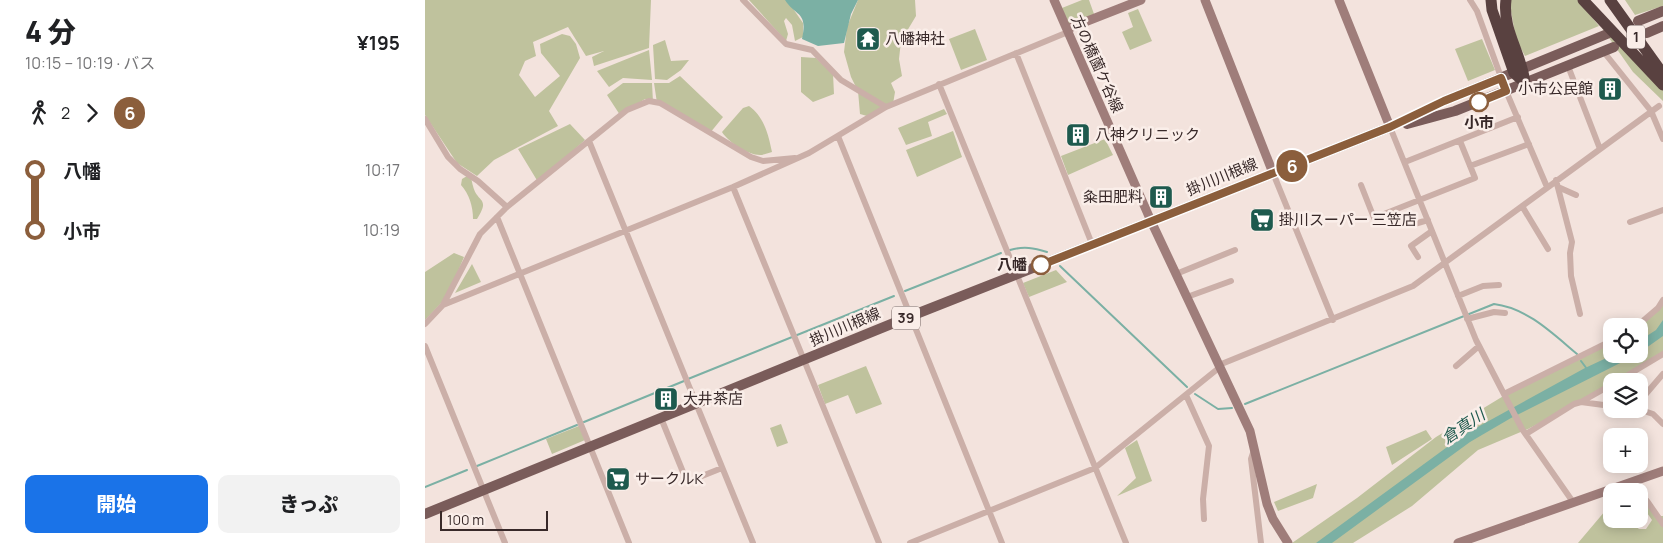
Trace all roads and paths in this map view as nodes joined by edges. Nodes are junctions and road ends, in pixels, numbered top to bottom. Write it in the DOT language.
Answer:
graph roads {
  1 [pos="743,0"];
  2 [pos="1054,0"];
  3 [pos="1141,0"];
  4 [pos="1205,0"];
  5 [pos="1339,0"];
  6 [pos="1470,0"];
  7 [pos="1477,0"];
  8 [pos="1491,0"];
  9 [pos="1506,0"];
  10 [pos="1583,0"];
  11 [pos="1610,0"];
  12 [pos="1619,0"];
  13 [pos="1477,11"];
  14 [pos="1663,11"];
  15 [pos="1638,21"];
  16 [pos="1663,26"];
  17 [pos="1068,30"];
  18 [pos="1647,33"];
  19 [pos="1607,34"];
  20 [pos="1614,46"];
  21 [pos="1603,51"];
  22 [pos="1016,53"];
  23 [pos="1568,66"];
  24 [pos="1663,67"];
  25 [pos="1519,71"];
  26 [pos="1663,74"];
  27 [pos="1501,78"];
  28 [pos="939,84"];
  29 [pos="1525,84"];
  30 [pos="1663,85"];
  31 [pos="1506,91"];
  32 [pos="1659,106"];
  33 [pos="886,107"];
  34 [pos="1651,111"];
  35 [pos="1518,117"];
  36 [pos="425,119"];
  37 [pos="1390,127"];
  38 [pos="838,136"];
  39 [pos="1663,139"];
  40 [pos="589,140"];
  41 [pos="1460,140"];
  42 [pos="1529,144"];
  43 [pos="1600,149"];
  44 [pos="801,157"];
  45 [pos="1405,162"];
  46 [pos="1470,166"];
  47 [pos="1273,173"];
  48 [pos="1557,184"];
  49 [pos="1361,185"];
  50 [pos="733,187"];
  51 [pos="1547,187"];
  52 [pos="1576,195"];
  53 [pos="1420,199"];
  54 [pos="1522,206"];
  55 [pos="507,208"];
  56 [pos="1663,210"];
  57 [pos="497,217"];
  58 [pos="1428,220"];
  59 [pos="1151,221"];
  60 [pos="1630,222"];
  61 [pos="1411,225"];
  62 [pos="627,230"];
  63 [pos="1432,230"];
  64 [pos="1092,244"];
  65 [pos="1548,249"];
  66 [pos="1235,250"];
  67 [pos="1418,257"];
  68 [pos="1445,264"];
  69 [pos="520,274"];
  70 [pos="1017,274"];
  71 [pos="1176,274"];
  72 [pos="1231,281"];
  73 [pos="1499,285"];
  74 [pos="1458,296"];
  75 [pos="1187,297"];
  76 [pos="1663,300"];
  77 [pos="443,305"];
  78 [pos="1505,313"];
  79 [pos="1580,314"];
  80 [pos="911,316"];
  81 [pos="1646,318"];
  82 [pos="1467,319"];
  83 [pos="1333,320"];
  84 [pos="425,324"];
  85 [pos="1603,345"];
  86 [pos="425,346"];
  87 [pos="1479,346"];
  88 [pos="1663,354"];
  89 [pos="804,360"];
  90 [pos="1220,366"];
  91 [pos="1456,366"];
  92 [pos="1631,373"];
  93 [pos="1663,374"];
  94 [pos="1603,390"];
  95 [pos="1648,392"];
  96 [pos="1187,395"];
  97 [pos="1505,396"];
  98 [pos="1581,402"];
  99 [pos="696,404"];
  100 [pos="1603,405"];
  101 [pos="1648,412"];
  102 [pos="661,418"];
  103 [pos="1663,424"];
  104 [pos="1524,431"];
  105 [pos="590,446"];
  106 [pos="1255,448"];
  107 [pos="722,468"];
  108 [pos="1095,468"];
  109 [pos="1663,471"];
  110 [pos="483,490"];
  111 [pos="1573,502"];
  112 [pos="1648,502"];
  113 [pos="989,511"];
  114 [pos="425,514"];
  115 [pos="1204,519"];
  116 [pos="1663,524"];
  117 [pos="1286,542"];
  118 [pos="505,543"];
  119 [pos="629,543"];
  120 [pos="753,543"];
  121 [pos="879,543"];
  122 [pos="910,543"];
  123 [pos="1002,543"];
  124 [pos="1126,543"];
  125 [pos="1261,543"];
  126 [pos="1459,543"];
  1 -- 33 [label="street"];
  2 -- 17 [label="street, 方の橋薗ケ谷線"];
  3 -- 17 [label="street"];
  4 -- 47 [label="street"];
  5 -- 37 [label="street"];
  6 -- 13 [label="street"];
  7 -- 13 [label="street"];
  8 -- 25 [label="highway"];
  9 -- 25 [label="highway"];
  10 -- 30 [label="highway"];
  11 -- 26 [label="highway, 1"];
  12 -- 24 [label="highway"];
  13 -- 27 [label="street"];
  14 -- 15 [label="main road"];
  16 -- 18 [label="main road"];
  17 -- 22 [label="street"];
  17 -- 59 [label="street, 方の橋薗ケ谷線"];
  19 -- 25 [label="main road, 掛川川根線 / 39"];
  20 -- 21 [label="main road, 掛川川根線 / 39"];
  21 -- 23 [label="main road, 掛川川根線 / 39"];
  21 -- 34 [label="street"];
  22 -- 28 [label="street"];
  22 -- 64 [label="street"];
  23 -- 29 [label="main road, 掛川川根線 / 39"];
  23 -- 43 [label="street"];
  25 -- 27 [label="main road, 掛川川根線 / 39"];
  25 -- 29 [label="highway"];
  27 -- 31 [label="street"];
  27 -- 37 [label="main road, 掛川川根線 / 39"];
  28 -- 33 [label="street"];
  28 -- 70 [label="street"];
  29 -- 31 [label="main road, 掛川川根線 / 39"];
  31 -- 35 [label="street"];
  31 -- 37 [label="main road, 掛川川根線 / 39"];
  32 -- 34 [label="street"];
  33 -- 38 [label="street"];
  34 -- 39 [label="street"];
  34 -- 43 [label="street"];
  35 -- 41 [label="street"];
  35 -- 42 [label="street"];
  36 -- 55 [label="street"];
  37 -- 45 [label="street"];
  37 -- 47 [label="main road, 掛川川根線 / 39"];
  38 -- 44 [label="street"];
  38 -- 80 [label="street"];
  40 -- 44 [label="street"];
  40 -- 55 [label="street"];
  40 -- 62 [label="street"];
  41 -- 45 [label="street"];
  41 -- 46 [label="street"];
  42 -- 46 [label="street"];
  42 -- 51 [label="street"];
  43 -- 48 [label="street"];
  44 -- 50 [label="street"];
  45 -- 53 [label="street"];
  46 -- 53 [label="street"];
  47 -- 59 [label="main road, 掛川川根線 / 39"];
  47 -- 83 [label="street"];
  48 -- 51 [label="street"];
  48 -- 52 [label="street"];
  48 -- 79 [label="street"];
  49 -- 53 [label="street"];
  50 -- 62 [label="street"];
  50 -- 89 [label="street"];
  51 -- 54 [label="street"];
  53 -- 58 [label="street"];
  54 -- 65 [label="street"];
  54 -- 68 [label="street"];
  55 -- 57 [label="street"];
  56 -- 60 [label="street"];
  57 -- 69 [label="street"];
  57 -- 77 [label="street"];
  58 -- 61 [label="street"];
  58 -- 63 [label="street"];
  59 -- 64 [label="main road, 掛川川根線 / 39"];
  59 -- 71 [label="street, 方の橋薗ケ谷線"];
  62 -- 69 [label="street"];
  62 -- 99 [label="street"];
  63 -- 67 [label="street"];
  63 -- 68 [label="street"];
  64 -- 70 [label="main road, 掛川川根線 / 39"];
  66 -- 71 [label="street"];
  68 -- 74 [label="street"];
  68 -- 83 [label="street"];
  69 -- 77 [label="street"];
  69 -- 105 [label="street"];
  70 -- 80 [label="main road, 掛川川根線 / 39"];
  70 -- 108 [label="street"];
  71 -- 75 [label="street, 方の橋薗ケ谷線"];
  72 -- 75 [label="street"];
  73 -- 74 [label="street"];
  74 -- 82 [label="street"];
  75 -- 90 [label="street, 方の橋薗ケ谷線"];
  76 -- 81 [label="street"];
  77 -- 84 [label="street"];
  78 -- 82 [label="street"];
  80 -- 89 [label="main road, 掛川川根線 / 39"];
  80 -- 113 [label="street"];
  82 -- 87 [label="street"];
  83 -- 90 [label="street"];
  85 -- 97 [label="street"];
  86 -- 110 [label="street"];
  87 -- 91 [label="street"];
  87 -- 97 [label="street"];
  88 -- 92 [label="street"];
  89 -- 99 [label="main road, 掛川川根線 / 39"];
  89 -- 121 [label="street"];
  90 -- 96 [label="street"];
  90 -- 106 [label="street, 方の橋薗ケ谷線"];
  93 -- 95 [label="street"];
  94 -- 98 [label="street"];
  96 -- 108 [label="street"];
  96 -- 115 [label="street"];
  97 -- 104 [label="street"];
  98 -- 100 [label="street"];
  98 -- 104 [label="street"];
  99 -- 102 [label="main road, 掛川川根線 / 39"];
  99 -- 107 [label="street"];
  101 -- 103 [label="street"];
  102 -- 105 [label="main road, 掛川川根線 / 39"];
  102 -- 107 [label="street"];
  104 -- 111 [label="street"];
  105 -- 110 [label="main road, 掛川川根線 / 39"];
  105 -- 119 [label="street"];
  106 -- 117 [label="street, 方の橋薗ケ谷線"];
  106 -- 125 [label="street"];
  107 -- 120 [label="street"];
  108 -- 113 [label="street"];
  108 -- 124 [label="street"];
  109 -- 111 [label="street"];
  110 -- 114 [label="main road, 掛川川根線 / 39"];
  110 -- 118 [label="street"];
  111 -- 126 [label="street"];
  112 -- 116 [label="street"];
  113 -- 122 [label="street"];
  113 -- 123 [label="street"];
}
